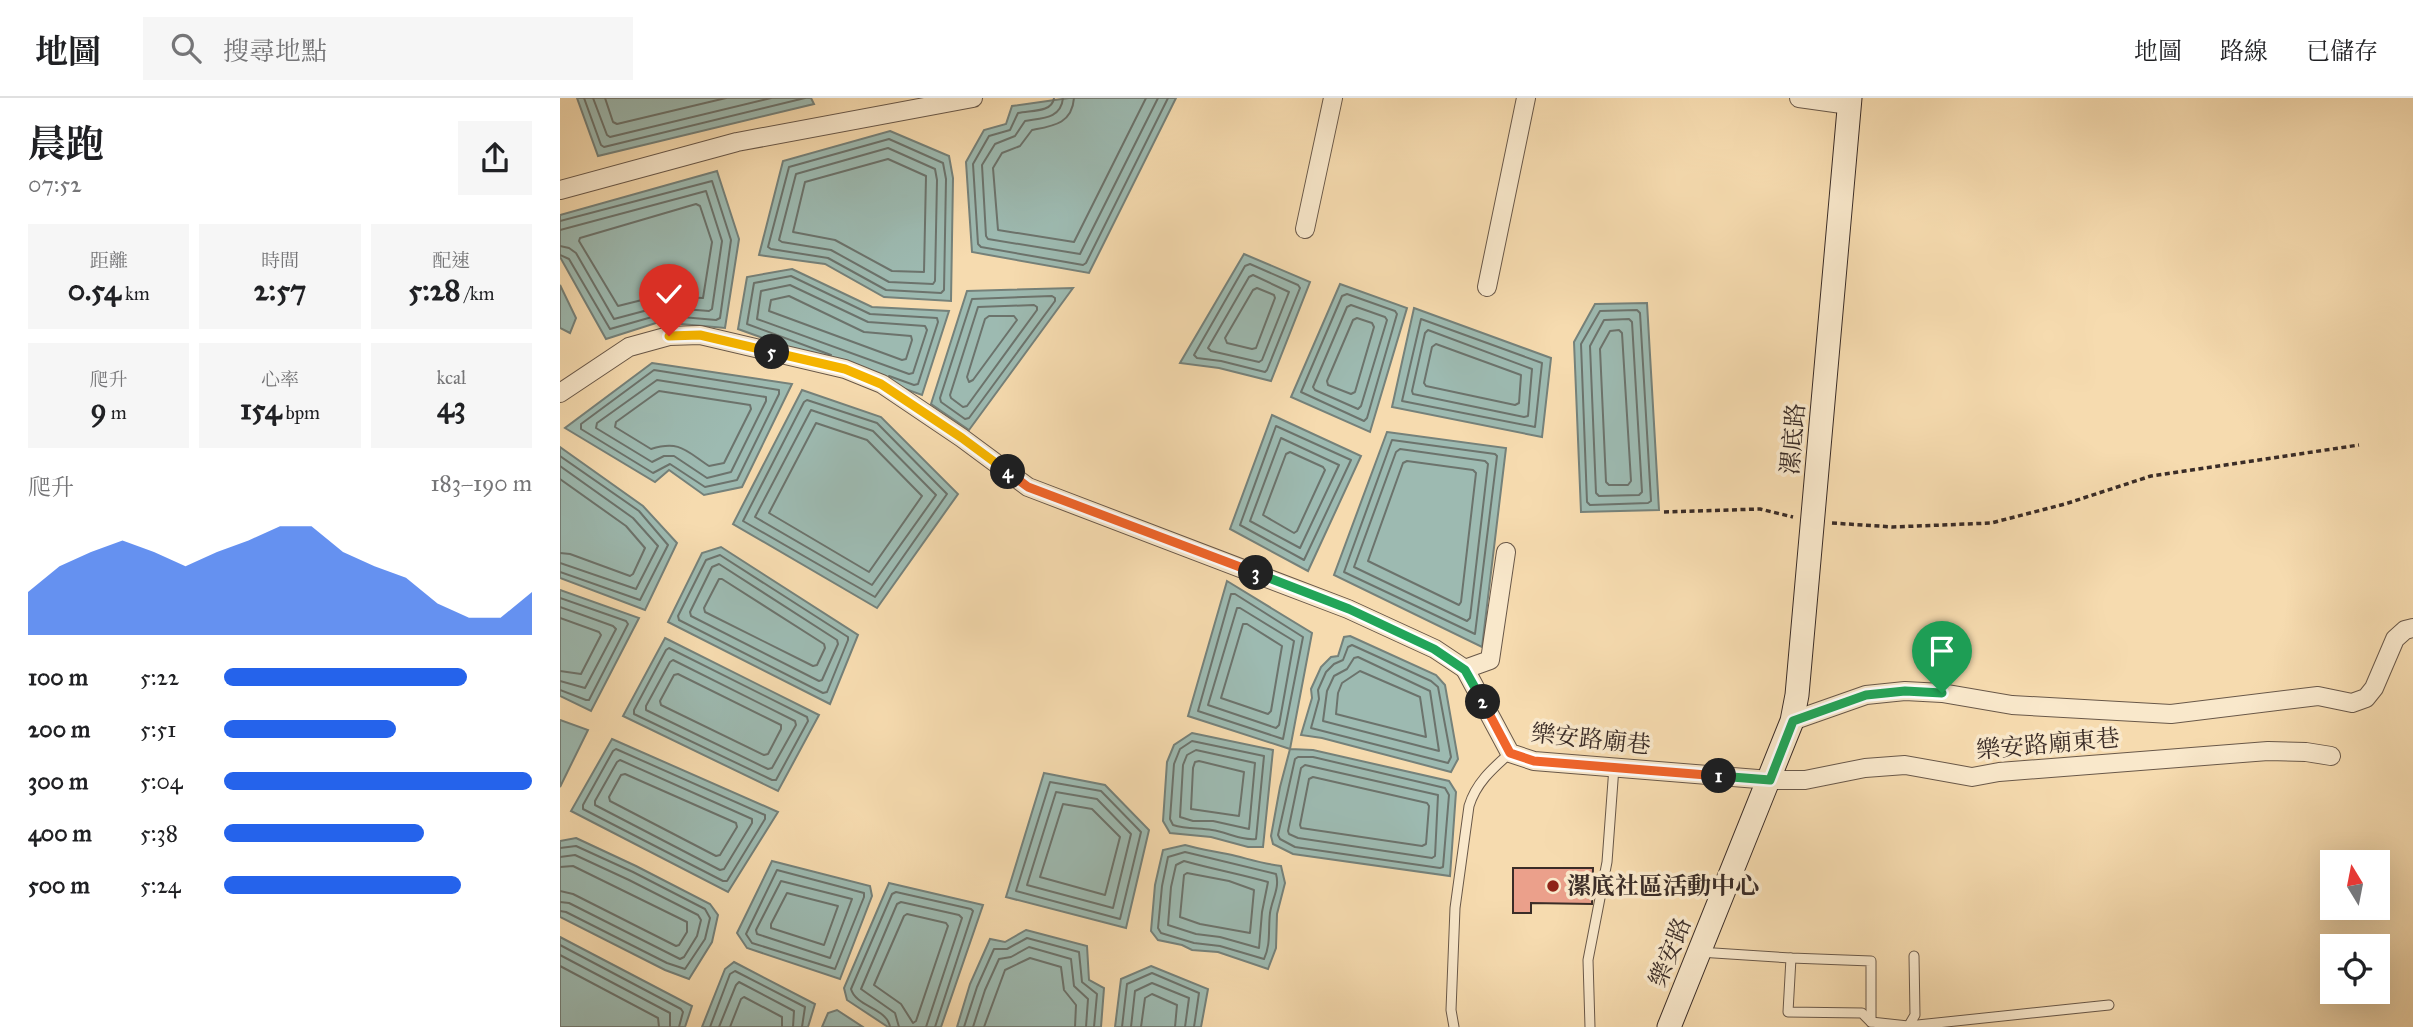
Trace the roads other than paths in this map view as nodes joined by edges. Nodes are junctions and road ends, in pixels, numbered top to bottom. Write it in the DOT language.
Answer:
graph roads {
  1 [pos="973,98"];
  2 [pos="1333,98"];
  3 [pos="1526,98"];
  4 [pos="1800,98"];
  5 [pos="1850,101"];
  6 [pos="560,190"];
  7 [pos="1305,229"];
  8 [pos="1487,287"];
  9 [pos="560,393"];
  10 [pos="1506,552"];
  11 [pos="2413,628"];
  12 [pos="1465,670"];
  13 [pos="1793,721"];
  14 [pos="1510,753"];
  15 [pos="2331,756"];
  16 [pos="1614,767"];
  17 [pos="1770,780"];
  18 [pos="1698,952"];
  19 [pos="1914,956"];
  20 [pos="1791,958"];
  21 [pos="2109,1004"];
  22 [pos="1871,1022"];
  23 [pos="1454,1027"];
  24 [pos="1590,1027"];
  25 [pos="1669,1027"];
  26 [pos="1908,1027"];
  1 -- 6 [label="street"];
  2 -- 7 [label="street"];
  3 -- 8 [label="street"];
  4 -- 5 [label="street"];
  5 -- 13 [label="street, 漯底路"];
  9 -- 12 [label="street"];
  10 -- 12 [label="street"];
  11 -- 13 [label="street"];
  12 -- 14 [label="street, 樂安路廟巷"];
  13 -- 17 [label="street, 漯底路"];
  14 -- 16 [label="street, 樂安路廟巷"];
  14 -- 23 [label="lane"];
  15 -- 17 [label="street, 樂安路廟東巷"];
  16 -- 17 [label="street, 樂安路廟巷"];
  16 -- 24 [label="lane"];
  17 -- 18 [label="street, 樂安路"];
  18 -- 20 [label="lane"];
  18 -- 25 [label="street, 樂安路"];
  19 -- 26 [label="lane"];
  20 -- 22 [label="lane"];
  20 -- 22 [label="lane"];
  21 -- 26 [label="lane"];
  22 -- 26 [label="lane"];
}
